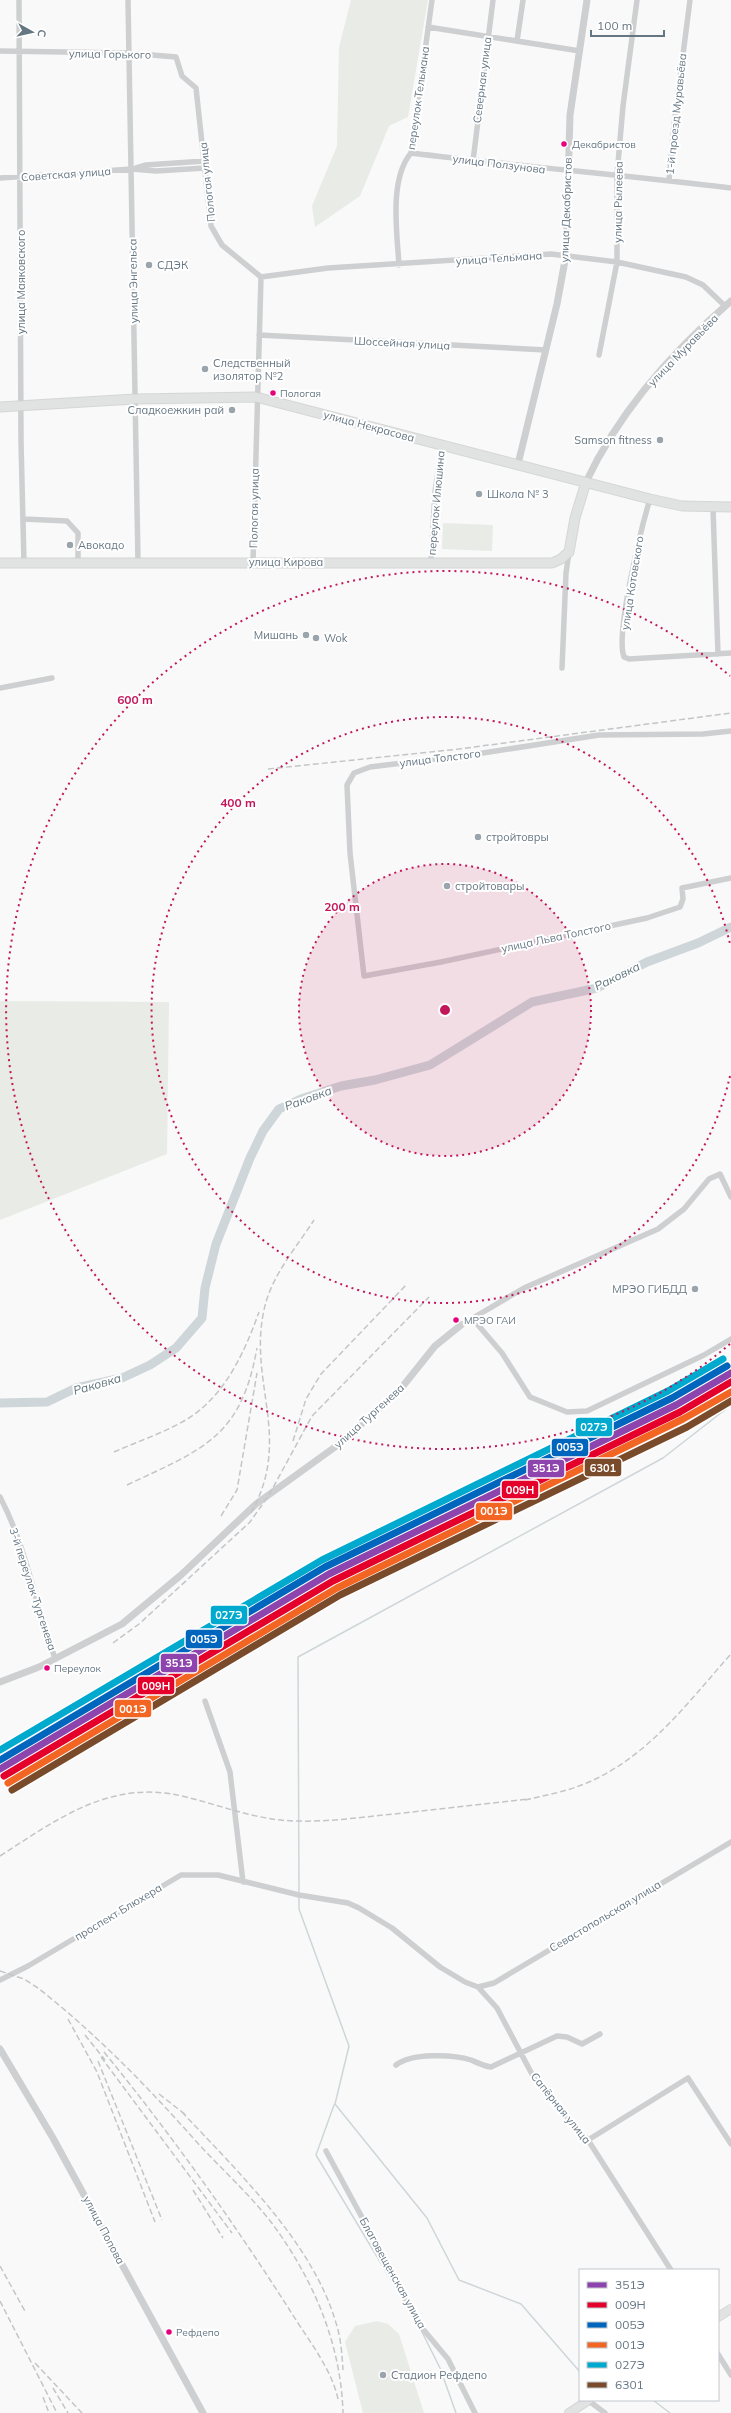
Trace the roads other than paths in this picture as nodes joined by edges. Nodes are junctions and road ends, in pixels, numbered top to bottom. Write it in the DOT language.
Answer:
graph roads {
  1 [pos="19,0"];
  2 [pos="128,0"];
  3 [pos="432,0"];
  4 [pos="493,0"];
  5 [pos="523,0"];
  6 [pos="587,0"];
  7 [pos="637,0"];
  8 [pos="690,0"];
  9 [pos="428,27"];
  10 [pos="488,37"];
  11 [pos="517,41"];
  12 [pos="0,51"];
  13 [pos="580,51"];
  14 [pos="20,52"];
  15 [pos="128,53"];
  16 [pos="172,56"];
  17 [pos="411,153"];
  18 [pos="473,161"];
  19 [pos="205,162"];
  20 [pos="205,168"];
  21 [pos="132,169"];
  22 [pos="568,172"];
  23 [pos="617,175"];
  24 [pos="0,178"];
  25 [pos="21,178"];
  26 [pos="669,180"];
  27 [pos="731,188"];
  28 [pos="566,256"];
  29 [pos="617,262"];
  30 [pos="399,265"];
  31 [pos="261,277"];
  32 [pos="728,303"];
  33 [pos="259,335"];
  34 [pos="546,350"];
  35 [pos="598,355"];
  36 [pos="256,397"];
  37 [pos="135,398"];
  38 [pos="22,405"];
  39 [pos="0,407"];
  40 [pos="442,445"];
  41 [pos="518,464"];
  42 [pos="586,482"];
  43 [pos="650,499"];
  44 [pos="731,507"];
  45 [pos="713,508"];
  46 [pos="23,520"];
  47 [pos="570,552"];
  48 [pos="138,562"];
  49 [pos="253,562"];
  50 [pos="431,562"];
  51 [pos="0,563"];
  52 [pos="24,563"];
  53 [pos="78,563"];
  54 [pos="731,653"];
  55 [pos="718,654"];
  56 [pos="562,668"];
  57 [pos="52,678"];
  58 [pos="0,688"];
  59 [pos="731,731"];
  60 [pos="731,878"];
  61 [pos="364,976"];
  62 [pos="731,1197"];
  63 [pos="472,1318"];
  64 [pos="461,1325"];
  65 [pos="731,1339"];
  66 [pos="0,1497"];
  67 [pos="55,1658"];
  68 [pos="0,1682"];
  69 [pos="205,1701"];
  70 [pos="731,1842"];
  71 [pos="243,1882"];
  72 [pos="0,1980"];
  73 [pos="478,1987"];
  74 [pos="600,2034"];
  75 [pos="0,2049"];
  76 [pos="521,2054"];
  77 [pos="396,2064"];
  78 [pos="588,2140"];
  79 [pos="731,2144"];
  80 [pos="326,2151"];
  81 [pos="671,2269"];
  82 [pos="731,2309"];
  83 [pos="719,2316"];
  84 [pos="719,2356"];
  85 [pos="731,2375"];
  86 [pos="587,2401"];
  87 [pos="590,2401"];
  88 [pos="203,2413"];
  89 [pos="475,2413"];
  90 [pos="569,2413"];
  91 [pos="605,2413"];
  1 -- 14 [label="street, улица Маяковского"];
  2 -- 15 [label="street, улица Энгельса"];
  3 -- 9 [label="street, переулок Тельмана"];
  4 -- 10 [label="street, Северная улица"];
  5 -- 11 [label="street"];
  6 -- 13 [label="street, улица Декабристов"];
  7 -- 23 [label="street, улица Рылеева"];
  8 -- 26 [label="street, 1-й проезд Муравьёва"];
  9 -- 10 [label="street"];
  9 -- 17 [label="street, переулок Тельмана"];
  10 -- 11 [label="street"];
  10 -- 18 [label="street, Северная улица"];
  11 -- 13 [label="street"];
  12 -- 14 [label="street, улица Горького"];
  13 -- 22 [label="street, улица Декабристов"];
  14 -- 15 [label="street, улица Горького"];
  14 -- 25 [label="street, улица Маяковского"];
  15 -- 16 [label="street, улица Горького"];
  15 -- 21 [label="street, улица Энгельса"];
  16 -- 19 [label="street, Пологая улица"];
  17 -- 18 [label="street, улица Ползунова"];
  17 -- 30 [label="street, переулок Тельмана"];
  18 -- 22 [label="street, улица Ползунова"];
  19 -- 20 [label="street, Пологая улица"];
  19 -- 21 [label="street, Советская улица"];
  20 -- 21 [label="street, Советская улица"];
  20 -- 31 [label="street, Пологая улица"];
  21 -- 25 [label="street, Советская улица"];
  21 -- 37 [label="street, улица Энгельса"];
  22 -- 23 [label="street, улица Ползунова"];
  22 -- 28 [label="street, улица Декабристов"];
  23 -- 26 [label="street, улица Ползунова"];
  23 -- 29 [label="street, улица Рылеева"];
  24 -- 25 [label="street, Советская улица"];
  25 -- 38 [label="street, улица Маяковского"];
  26 -- 27 [label="street, улица Ползунова"];
  28 -- 29 [label="street, улица Тельмана"];
  28 -- 30 [label="street, улица Тельмана"];
  28 -- 34 [label="street, улица Декабристов"];
  29 -- 32 [label="street, улица Тельмана"];
  29 -- 35 [label="street, улица Рылеева"];
  30 -- 31 [label="street, улица Тельмана"];
  31 -- 33 [label="street, Пологая улица"];
  32 -- 42 [label="street, улица Муравьёва"];
  33 -- 34 [label="street, Шоссейная улица"];
  33 -- 36 [label="street, Пологая улица"];
  34 -- 41 [label="street, улица Декабристов"];
  36 -- 37 [label="highway, улица Некрасова"];
  36 -- 40 [label="highway, улица Некрасова"];
  36 -- 49 [label="street, Пологая улица"];
  37 -- 38 [label="highway, улица Некрасова"];
  37 -- 48 [label="street, улица Энгельса"];
  38 -- 39 [label="highway, улица Некрасова"];
  38 -- 46 [label="street, улица Маяковского"];
  40 -- 41 [label="highway, улица Некрасова"];
  40 -- 50 [label="street, переулок Илюшина"];
  41 -- 42 [label="highway, улица Некрасова"];
  42 -- 43 [label="highway, улица Некрасова"];
  42 -- 47 [label="highway"];
  43 -- 45 [label="highway, улица Некрасова"];
  43 -- 55 [label="street, улица Котовского"];
  44 -- 45 [label="highway, улица Некрасова"];
  45 -- 55 [label="street"];
  46 -- 52 [label="street, улица Маяковского"];
  46 -- 53 [label="street"];
  47 -- 50 [label="highway, улица Кирова"];
  47 -- 56 [label="street"];
  48 -- 49 [label="highway, улица Кирова"];
  48 -- 53 [label="highway, улица Кирова"];
  49 -- 50 [label="highway, улица Кирова"];
  51 -- 52 [label="highway, улица Кирова"];
  52 -- 53 [label="highway, улица Кирова"];
  54 -- 55 [label="street, улица Котовского"];
  57 -- 58 [label="street"];
  59 -- 61 [label="street, улица Толстого"];
  60 -- 61 [label="street, улица Льва Толстого"];
  62 -- 63 [label="street, улица Тургенева"];
  63 -- 64 [label="street, улица Тургенева"];
  63 -- 65 [label="street"];
  64 -- 67 [label="street, улица Тургенева"];
  66 -- 67 [label="street, 3-й переулок Тургенева"];
  67 -- 68 [label="street, улица Тургенева"];
  69 -- 71 [label="street"];
  70 -- 73 [label="street, Севастопольская улица"];
  71 -- 72 [label="street, проспект Блюхера"];
  71 -- 73 [label="street, проспект Блюхера"];
  73 -- 76 [label="street, Сапёрная улица"];
  74 -- 76 [label="street"];
  75 -- 88 [label="street, улица Попова"];
  76 -- 77 [label="street"];
  76 -- 78 [label="street, Сапёрная улица"];
  78 -- 79 [label="street"];
  78 -- 81 [label="street, Сапёрная улица"];
  80 -- 89 [label="street, Благовещенская улица"];
  82 -- 83 [label="main road"];
  84 -- 85 [label="street"];
  86 -- 90 [label="main road"];
  87 -- 91 [label="street"];
}
